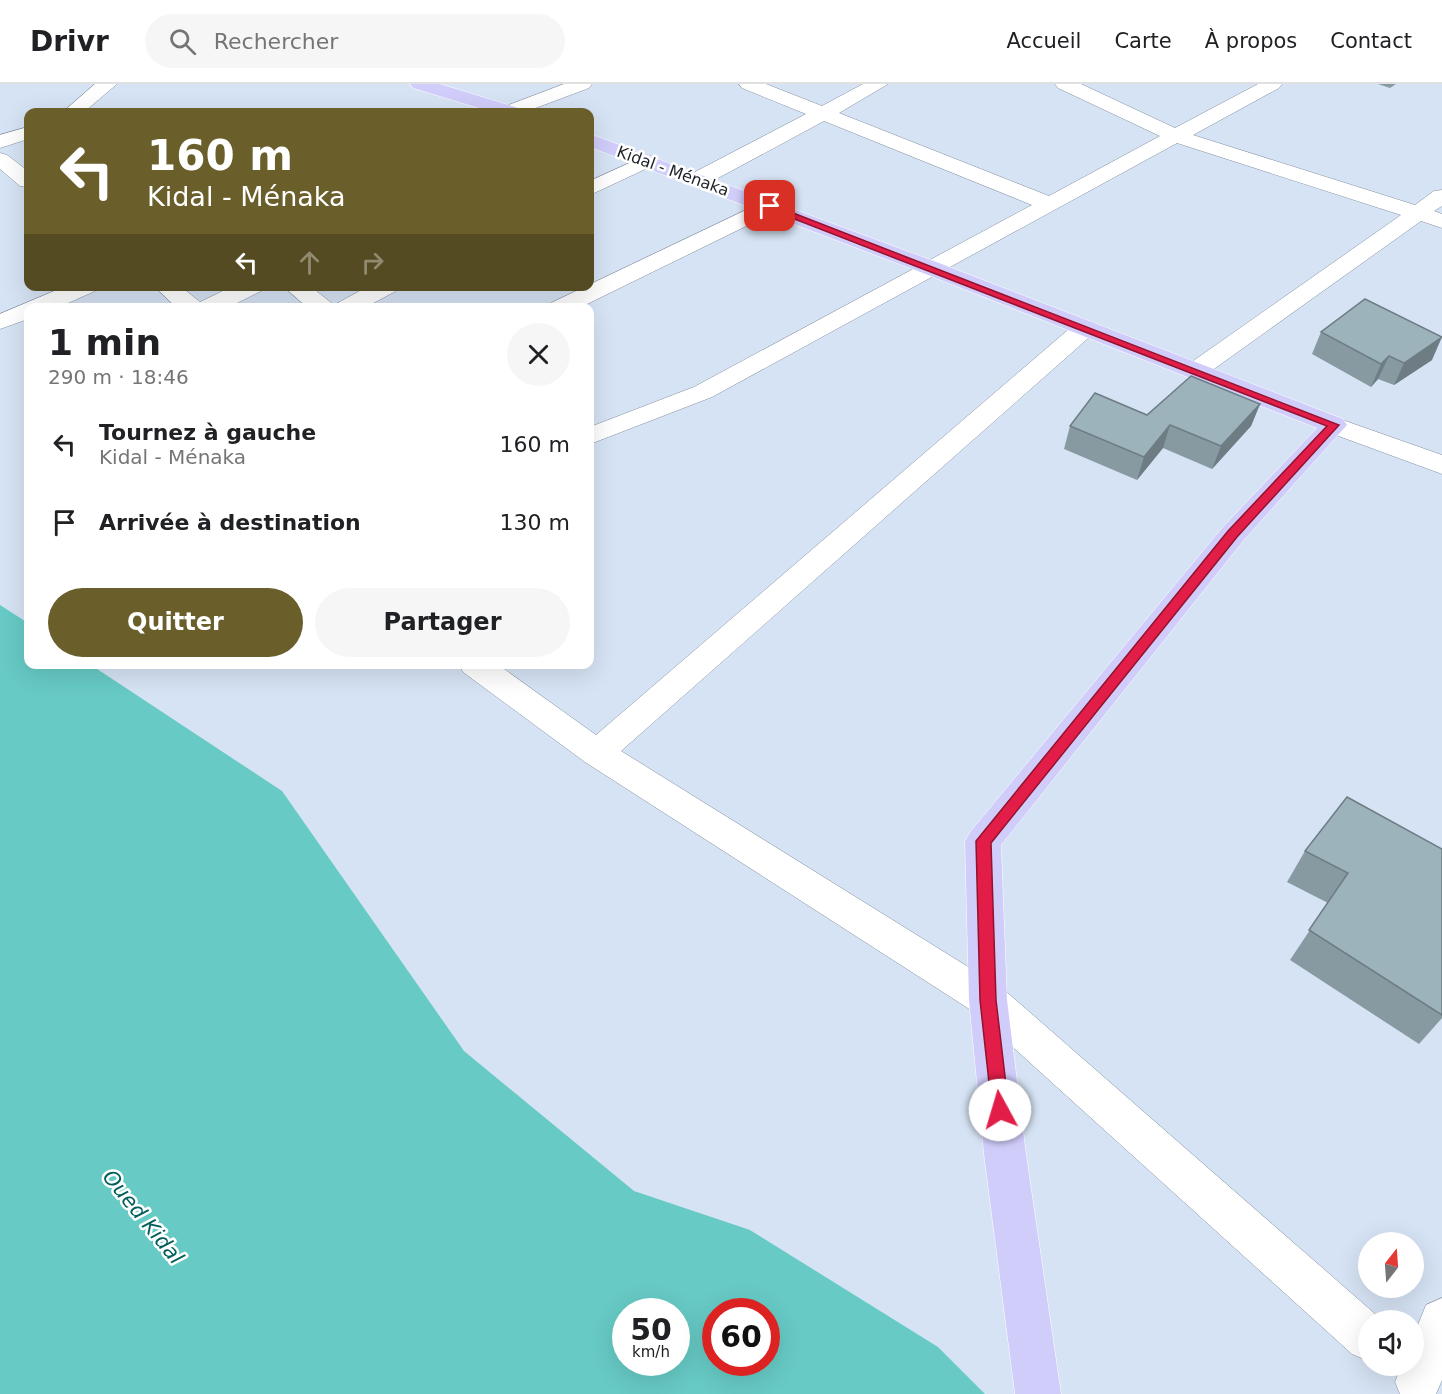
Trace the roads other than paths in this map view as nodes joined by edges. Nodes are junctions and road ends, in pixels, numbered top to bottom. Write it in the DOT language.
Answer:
graph roads {
  1 [pos="420,84"];
  2 [pos="582,84"];
  3 [pos="749,84"];
  4 [pos="878,84"];
  5 [pos="1065,84"];
  6 [pos="1272,84"];
  7 [pos="96,87"];
  8 [pos="77,108"];
  9 [pos="496,108"];
  10 [pos="519,108"];
  11 [pos="823,113"];
  12 [pos="24,134"];
  13 [pos="1175,136"];
  14 [pos="594,141"];
  15 [pos="0,142"];
  16 [pos="0,159"];
  17 [pos="647,161"];
  18 [pos="24,178"];
  19 [pos="699,179"];
  20 [pos="594,187"];
  21 [pos="1442,196"];
  22 [pos="1049,204"];
  23 [pos="770,206"];
  24 [pos="1418,213"];
  25 [pos="1442,221"];
  26 [pos="930,268"];
  27 [pos="75,291"];
  28 [pos="171,291"];
  29 [pos="243,291"];
  30 [pos="301,291"];
  31 [pos="378,291"];
  32 [pos="48,303"];
  33 [pos="186,303"];
  34 [pos="218,303"];
  35 [pos="317,303"];
  36 [pos="354,303"];
  37 [pos="569,303"];
  38 [pos="24,313"];
  39 [pos="3,321"];
  40 [pos="1085,328"];
  41 [pos="24,334"];
  42 [pos="1195,370"];
  43 [pos="1334,425"];
  44 [pos="594,434"];
  45 [pos="1442,465"];
  46 [pos="481,669"];
  47 [pos="597,753"];
  48 [pos="988,1000"];
  49 [pos="1442,1321"];
  50 [pos="1358,1329"];
  51 [pos="1416,1380"];
  52 [pos="1038,1394"];
  1 -- 9 [label="main road"];
  2 -- 10 [label="street"];
  3 -- 11 [label="street"];
  4 -- 11 [label="street"];
  5 -- 13 [label="street"];
  6 -- 13 [label="street"];
  7 -- 8 [label="street"];
  11 -- 19 [label="street"];
  11 -- 22 [label="street"];
  12 -- 15 [label="street"];
  13 -- 22 [label="street"];
  13 -- 24 [label="street"];
  14 -- 17 [label="main road, Kidal - Ménaka"];
  16 -- 18 [label="street"];
  17 -- 19 [label="main road, Kidal - Ménaka"];
  17 -- 20 [label="street"];
  19 -- 23 [label="main road, Kidal - Ménaka"];
  21 -- 24 [label="street"];
  22 -- 26 [label="street"];
  23 -- 26 [label="main road, Kidal - Ménaka"];
  23 -- 37 [label="street"];
  24 -- 25 [label="street"];
  24 -- 42 [label="street"];
  26 -- 40 [label="main road, Kidal - Ménaka"];
  26 -- 44 [label="street"];
  27 -- 32 [label="street"];
  28 -- 33 [label="street"];
  29 -- 34 [label="street"];
  30 -- 35 [label="street"];
  31 -- 36 [label="street"];
  38 -- 39 [label="street"];
  39 -- 41 [label="street"];
  40 -- 42 [label="main road, Kidal - Ménaka"];
  40 -- 47 [label="street"];
  42 -- 43 [label="main road, Kidal - Ménaka"];
  43 -- 45 [label="street"];
  43 -- 48 [label="main road"];
  46 -- 47 [label="street"];
  47 -- 48 [label="street"];
  48 -- 50 [label="street"];
  48 -- 52 [label="main road"];
  49 -- 51 [label="street"];
}
